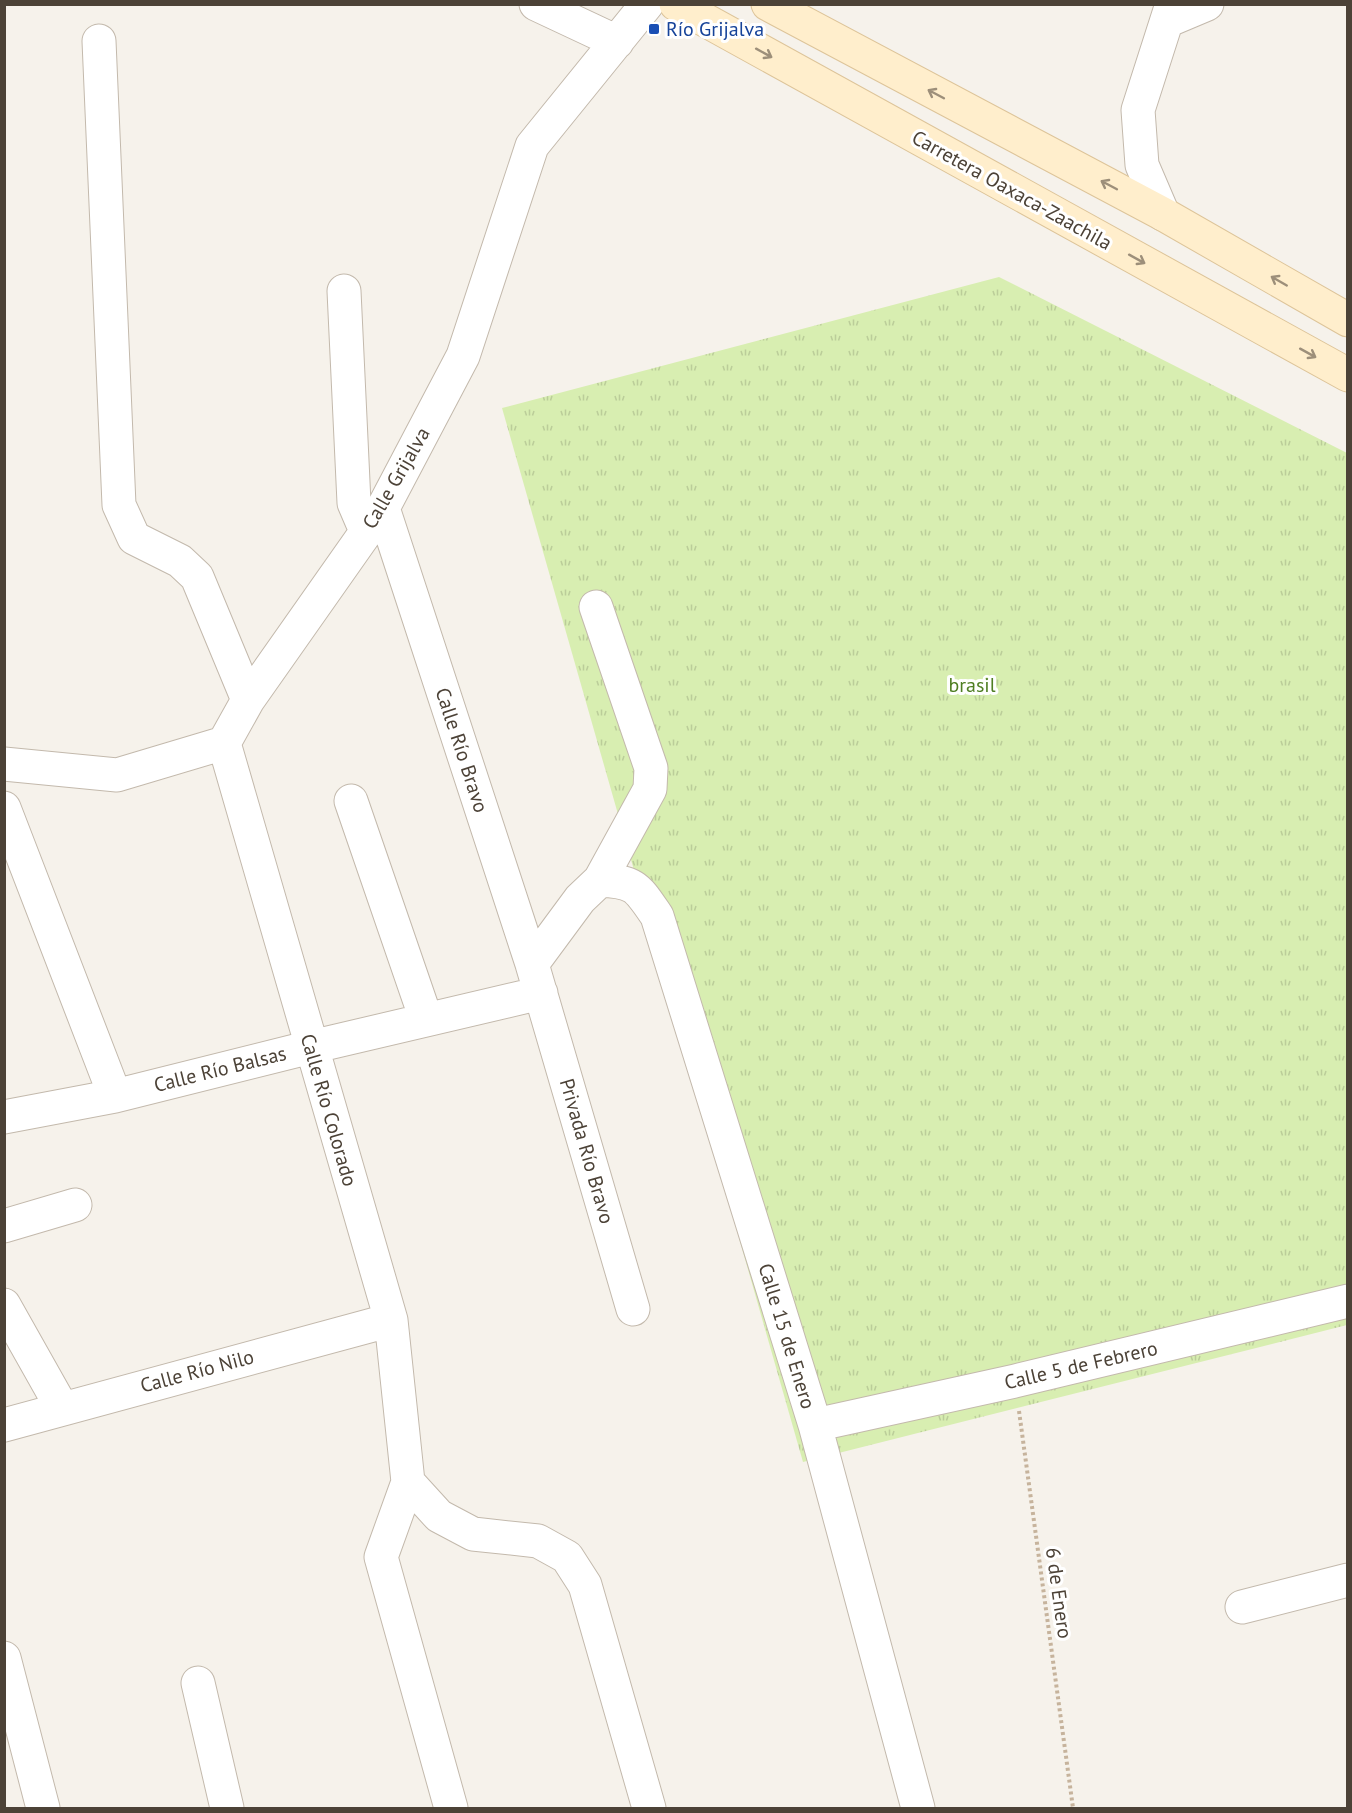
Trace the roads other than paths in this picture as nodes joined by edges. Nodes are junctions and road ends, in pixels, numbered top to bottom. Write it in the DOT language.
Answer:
graph roads {
  1 [pos="536,4"];
  2 [pos="646,4"];
  3 [pos="676,4"];
  4 [pos="768,4"];
  5 [pos="1207,4"];
  6 [pos="1171,12"];
  7 [pos="99,41"];
  8 [pos="617,42"];
  9 [pos="1163,214"];
  10 [pos="344,291"];
  11 [pos="1347,320"];
  12 [pos="1347,375"];
  13 [pos="374,519"];
  14 [pos="596,607"];
  15 [pos="248,700"];
  16 [pos="224,743"];
  17 [pos="4,764"];
  18 [pos="351,801"];
  19 [pos="4,808"];
  20 [pos="610,881"];
  21 [pos="536,979"];
  22 [pos="426,1019"];
  23 [pos="311,1047"];
  24 [pos="115,1096"];
  25 [pos="4,1117"];
  26 [pos="75,1205"];
  27 [pos="4,1226"];
  28 [pos="1347,1301"];
  29 [pos="4,1305"];
  30 [pos="633,1309"];
  31 [pos="390,1320"];
  32 [pos="62,1408"];
  33 [pos="4,1425"];
  34 [pos="814,1425"];
  35 [pos="408,1482"];
  36 [pos="1347,1580"];
  37 [pos="1242,1607"];
  38 [pos="4,1658"];
  39 [pos="198,1683"];
  40 [pos="43,1809"];
  41 [pos="227,1809"];
  42 [pos="451,1809"];
  43 [pos="650,1809"];
  44 [pos="918,1809"];
  1 -- 8 [label="street"];
  2 -- 8 [label="street, Calle Grijalva"];
  3 -- 12 [label="main road, Carretera Oaxaca-Zaachila, one-way"];
  9 -- 4 [label="main road, one-way"];
  5 -- 6 [label="street"];
  6 -- 9 [label="street"];
  7 -- 15 [label="street"];
  8 -- 13 [label="street, Calle Grijalva"];
  11 -- 9 [label="main road, one-way"];
  10 -- 13 [label="street, Calle Río Bravo"];
  13 -- 15 [label="street, Calle Grijalva"];
  13 -- 21 [label="street, Calle Río Bravo"];
  14 -- 20 [label="street"];
  15 -- 16 [label="street, Calle Grijalva"];
  16 -- 17 [label="street"];
  16 -- 23 [label="street, Calle Río Colorado"];
  18 -- 22 [label="street"];
  19 -- 24 [label="street"];
  20 -- 21 [label="street"];
  20 -- 34 [label="street, Calle 15 de Enero"];
  21 -- 22 [label="street, Calle Río Balsas"];
  21 -- 30 [label="street, Privada Río Bravo"];
  22 -- 23 [label="street, Calle Río Balsas"];
  23 -- 24 [label="street, Calle Río Balsas"];
  23 -- 31 [label="street, Calle Río Colorado"];
  24 -- 25 [label="street, Calle Río Balsas"];
  26 -- 27 [label="street"];
  28 -- 34 [label="street, Calle 5 de Febrero"];
  29 -- 32 [label="street"];
  31 -- 32 [label="street, Calle Río Nilo"];
  31 -- 35 [label="street, Calle Río Colorado"];
  32 -- 33 [label="street, Calle Río Nilo"];
  34 -- 44 [label="street, Calle 15 de Enero"];
  35 -- 42 [label="street"];
  35 -- 43 [label="street"];
  36 -- 37 [label="street"];
  38 -- 40 [label="street"];
  39 -- 41 [label="street"];
}
